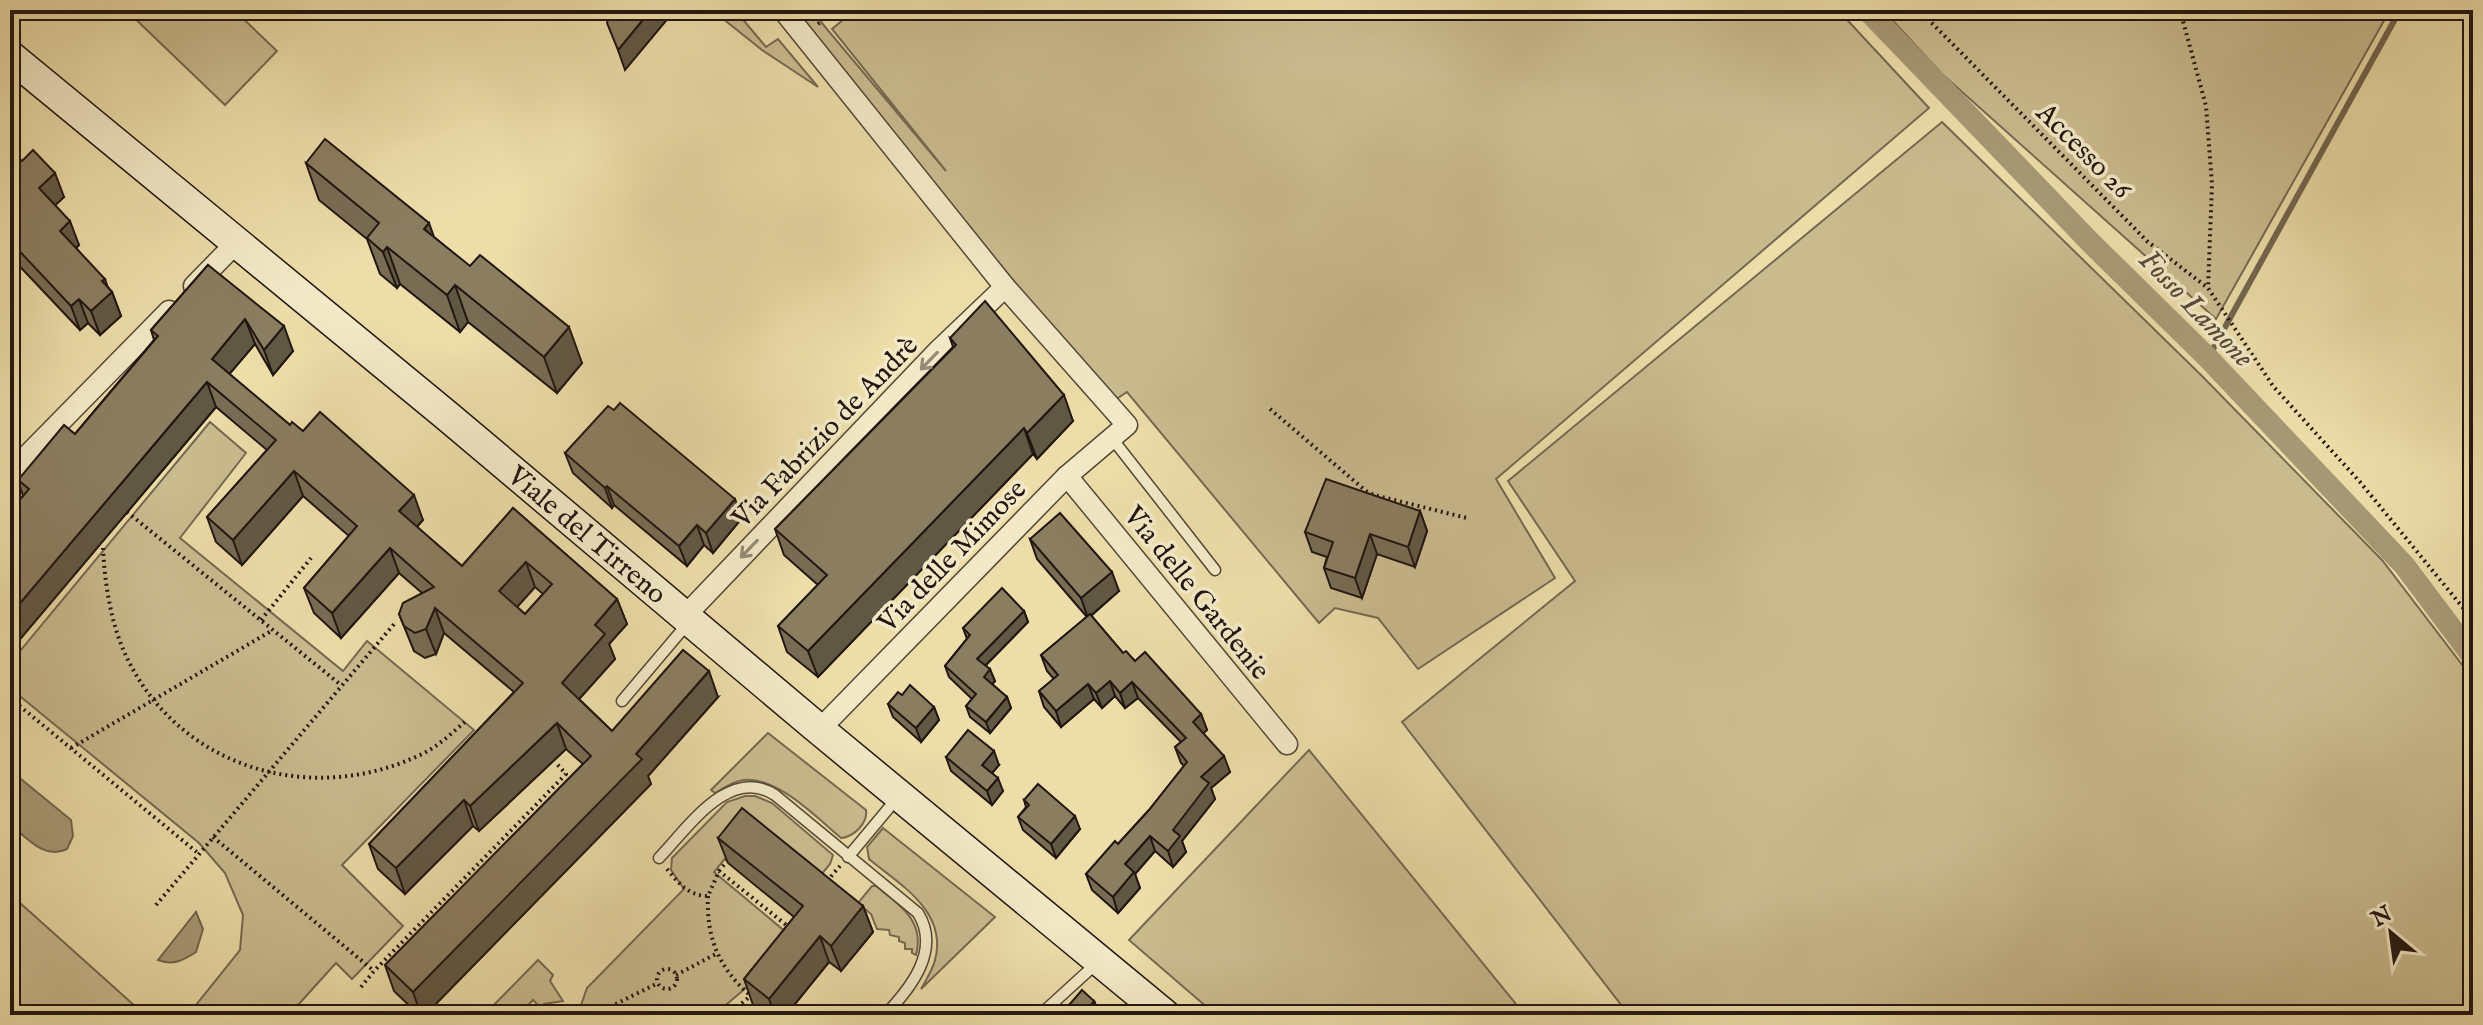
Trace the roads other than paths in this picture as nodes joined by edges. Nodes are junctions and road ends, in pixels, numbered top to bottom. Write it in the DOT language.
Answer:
graph roads {
  1 [pos="783,10"];
  2 [pos="10,56"];
  3 [pos="236,243"];
  4 [pos="1005,287"];
  5 [pos="1119,431"];
  6 [pos="10,473"];
  7 [pos="1067,476"];
  8 [pos="1215,570"];
  9 [pos="688,618"];
  10 [pos="622,701"];
  11 [pos="820,729"];
  12 [pos="1287,744"];
  13 [pos="899,795"];
  14 [pos="848,857"];
  15 [pos="659,858"];
  16 [pos="1100,961"];
  17 [pos="885,1015"];
  18 [pos="1040,1015"];
  19 [pos="1165,1015"];
  1 -- 4 [label="street"];
  2 -- 3 [label="main road, Viale del Tirreno"];
  3 -- 6 [label="street"];
  3 -- 9 [label="main road, Viale del Tirreno"];
  4 -- 5 [label="street"];
  4 -- 9 [label="street, Via Fabrizio de Andrè, one-way"];
  5 -- 7 [label="street, Via delle Mimose"];
  5 -- 8 [label="lane"];
  7 -- 11 [label="street, Via delle Mimose"];
  7 -- 12 [label="street, Via delle Gardenie"];
  9 -- 10 [label="lane"];
  9 -- 11 [label="main road, Viale del Tirreno"];
  11 -- 13 [label="main road, Viale del Tirreno"];
  13 -- 14 [label="lane"];
  13 -- 16 [label="main road, Viale del Tirreno"];
  14 -- 15 [label="lane"];
  14 -- 17 [label="lane"];
  16 -- 18 [label="lane"];
  16 -- 19 [label="main road, Viale del Tirreno"];
}
